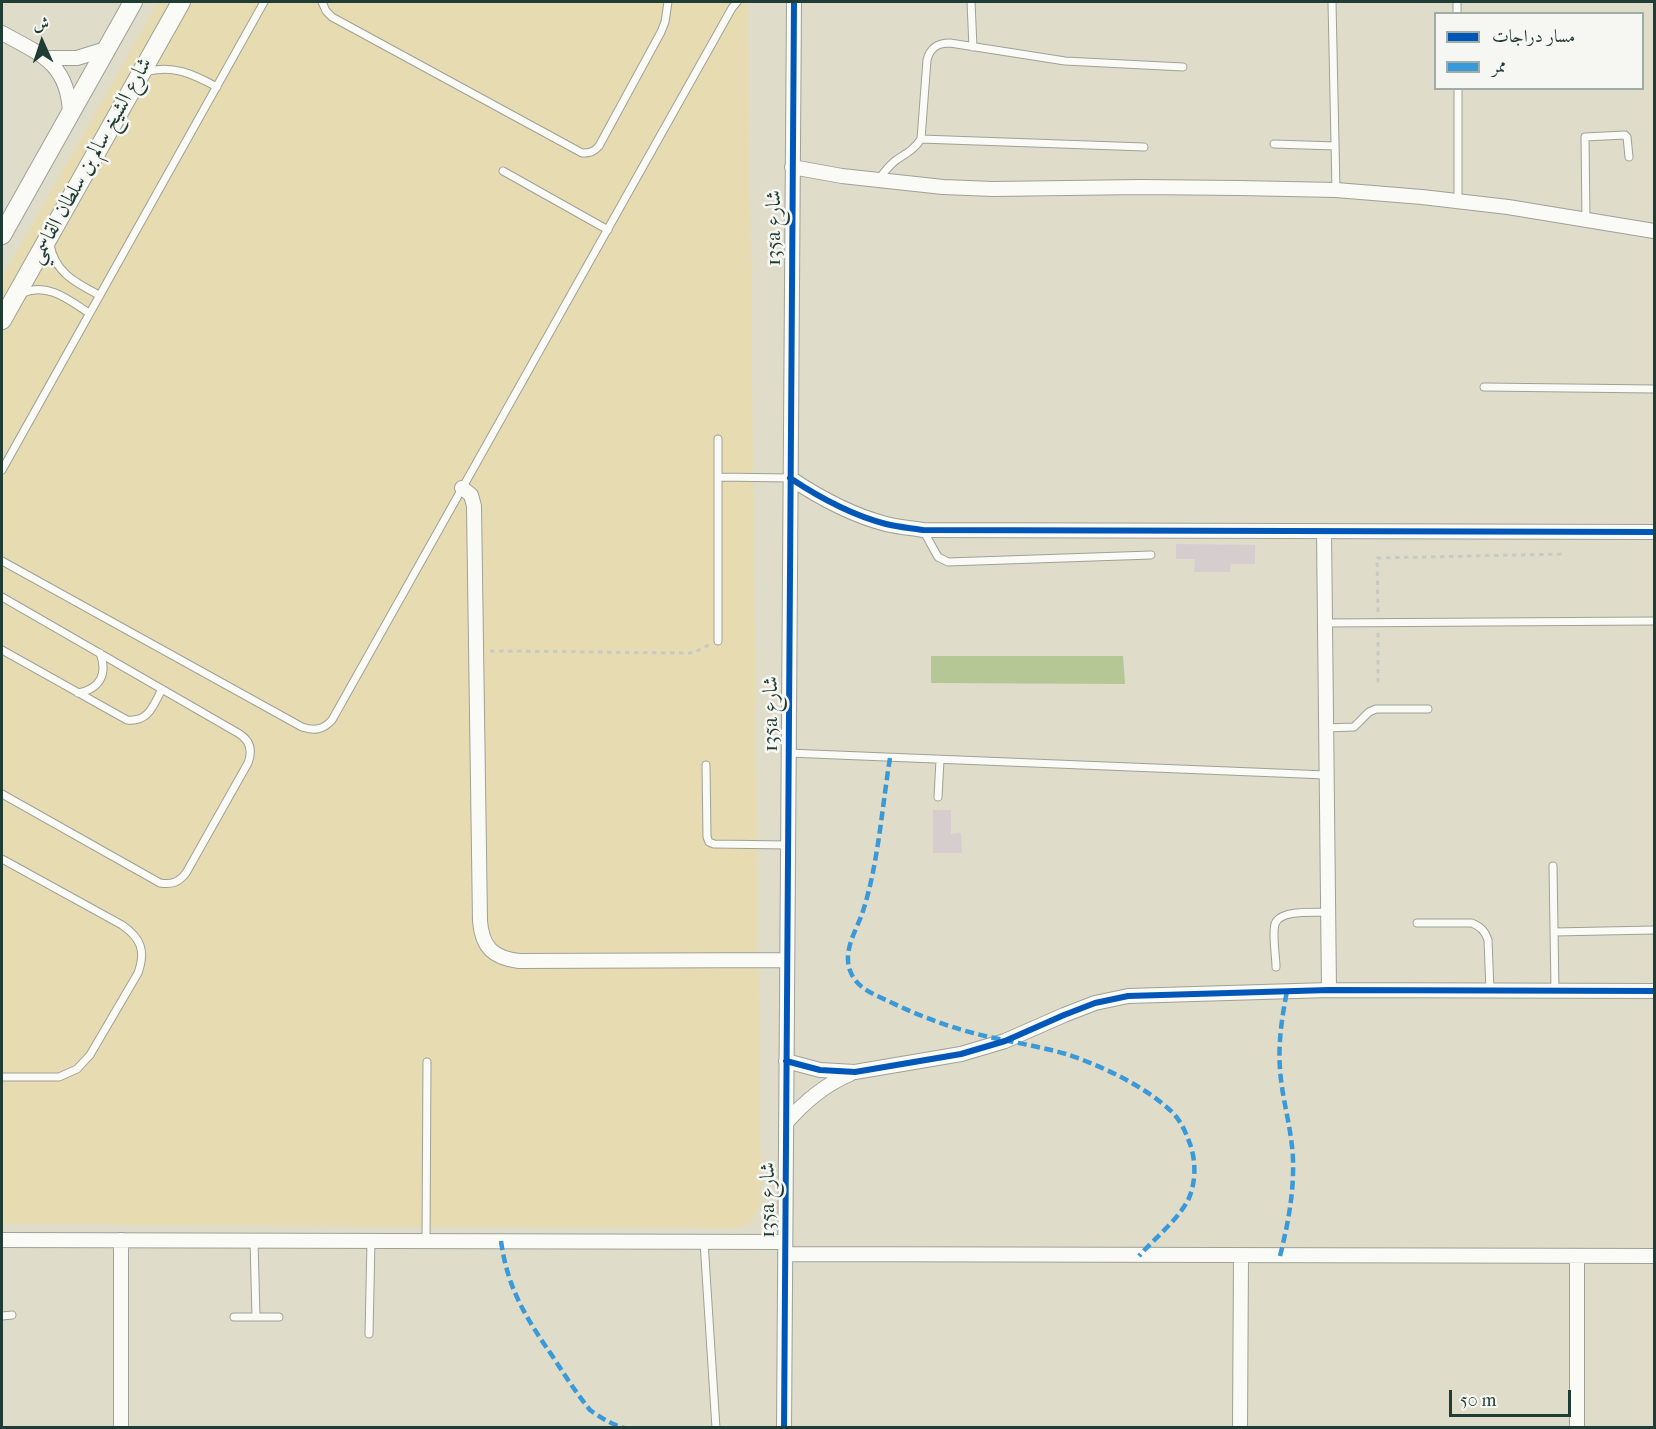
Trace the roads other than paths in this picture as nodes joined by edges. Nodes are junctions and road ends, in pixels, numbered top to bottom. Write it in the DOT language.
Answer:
graph roads {
  1 [pos="133,2"];
  2 [pos="181,2"];
  3 [pos="264,2"];
  4 [pos="322,2"];
  5 [pos="668,2"];
  6 [pos="737,2"];
  7 [pos="794,2"];
  8 [pos="970,2"];
  9 [pos="1332,2"];
  10 [pos="2,33"];
  11 [pos="973,47"];
  12 [pos="106,49"];
  13 [pos="47,58"];
  14 [pos="1183,67"];
  15 [pos="140,74"];
  16 [pos="217,87"];
  17 [pos="1458,90"];
  18 [pos="70,113"];
  19 [pos="921,139"];
  20 [pos="1274,144"];
  21 [pos="1335,146"];
  22 [pos="1144,147"];
  23 [pos="1629,157"];
  24 [pos="792,167"];
  25 [pos="502,171"];
  26 [pos="877,181"];
  27 [pos="1336,190"];
  28 [pos="1458,201"];
  29 [pos="1586,220"];
  30 [pos="608,230"];
  31 [pos="1654,231"];
  32 [pos="2,235"];
  33 [pos="49,237"];
  34 [pos="99,296"];
  35 [pos="15,297"];
  36 [pos="90,313"];
  37 [pos="2,320"];
  38 [pos="1484,387"];
  39 [pos="1654,388"];
  40 [pos="718,439"];
  41 [pos="2,470"];
  42 [pos="718,477"];
  43 [pos="790,478"];
  44 [pos="462,488"];
  45 [pos="923,530"];
  46 [pos="1324,532"];
  47 [pos="1654,532"];
  48 [pos="1151,555"];
  49 [pos="2,561"];
  50 [pos="2,597"];
  51 [pos="1654,621"];
  52 [pos="1324,623"];
  53 [pos="718,640"];
  54 [pos="2,650"];
  55 [pos="100,653"];
  56 [pos="162,689"];
  57 [pos="78,693"];
  58 [pos="1428,709"];
  59 [pos="1326,728"];
  60 [pos="788,753"];
  61 [pos="940,760"];
  62 [pos="706,765"];
  63 [pos="1326,775"];
  64 [pos="2,794"];
  65 [pos="938,797"];
  66 [pos="788,844"];
  67 [pos="2,859"];
  68 [pos="1553,866"];
  69 [pos="1328,912"];
  70 [pos="1417,922"];
  71 [pos="1654,930"];
  72 [pos="1554,932"];
  73 [pos="787,960"];
  74 [pos="1276,967"];
  75 [pos="1329,990"];
  76 [pos="1490,991"];
  77 [pos="1555,991"];
  78 [pos="1654,991"];
  79 [pos="786,1061"];
  80 [pos="427,1062"];
  81 [pos="855,1072"];
  82 [pos="2,1077"];
  83 [pos="786,1123"];
  84 [pos="2,1240"];
  85 [pos="121,1240"];
  86 [pos="254,1241"];
  87 [pos="371,1241"];
  88 [pos="426,1241"];
  89 [pos="704,1242"];
  90 [pos="785,1248"];
  91 [pos="1241,1256"];
  92 [pos="1577,1256"];
  93 [pos="1654,1256"];
  94 [pos="12,1315"];
  95 [pos="2,1316"];
  96 [pos="234,1317"];
  97 [pos="256,1317"];
  98 [pos="279,1317"];
  99 [pos="369,1334"];
  100 [pos="121,1428"];
  101 [pos="716,1428"];
  102 [pos="784,1428"];
  103 [pos="1240,1428"];
  104 [pos="1576,1428"];
  1 -- 12 [label="street, شارع الشيخ سالم بن سلطان القاسمي"];
  2 -- 15 [label="street, شارع الشيخ سالم بن سلطان القاسمي"];
  3 -- 16 [label="lane"];
  4 -- 5 [label="lane"];
  6 -- 30 [label="lane"];
  7 -- 24 [label="street, 135a شارع"];
  8 -- 11 [label="lane"];
  9 -- 21 [label="lane"];
  10 -- 13 [label="street"];
  11 -- 14 [label="lane"];
  11 -- 19 [label="lane"];
  12 -- 13 [label="street"];
  12 -- 18 [label="street, شارع الشيخ سالم بن سلطان القاسمي"];
  13 -- 18 [label="street"];
  15 -- 16 [label="lane"];
  15 -- 33 [label="street, شارع الشيخ سالم بن سلطان القاسمي"];
  16 -- 34 [label="lane"];
  17 -- 28 [label="lane"];
  18 -- 32 [label="street, شارع الشيخ سالم بن سلطان القاسمي"];
  19 -- 22 [label="lane"];
  19 -- 26 [label="lane"];
  20 -- 21 [label="lane"];
  21 -- 27 [label="lane"];
  23 -- 29 [label="lane"];
  24 -- 26 [label="street"];
  24 -- 43 [label="street, 135a شارع"];
  25 -- 30 [label="lane"];
  26 -- 27 [label="street"];
  27 -- 28 [label="street"];
  28 -- 29 [label="street"];
  29 -- 31 [label="street"];
  30 -- 44 [label="lane"];
  33 -- 34 [label="lane"];
  33 -- 35 [label="street, شارع الشيخ سالم بن سلطان القاسمي"];
  34 -- 36 [label="lane"];
  35 -- 36 [label="lane"];
  35 -- 37 [label="street, شارع الشيخ سالم بن سلطان القاسمي"];
  36 -- 41 [label="lane"];
  38 -- 39 [label="lane"];
  40 -- 42 [label="lane"];
  42 -- 43 [label="lane"];
  42 -- 53 [label="lane"];
  43 -- 45 [label="street"];
  43 -- 60 [label="street, 135a شارع"];
  44 -- 49 [label="lane"];
  44 -- 73 [label="street"];
  45 -- 46 [label="street"];
  45 -- 48 [label="lane"];
  46 -- 47 [label="street"];
  46 -- 52 [label="street"];
  50 -- 55 [label="lane"];
  51 -- 52 [label="lane"];
  52 -- 59 [label="street"];
  54 -- 57 [label="lane"];
  55 -- 56 [label="lane"];
  55 -- 57 [label="lane"];
  56 -- 57 [label="lane"];
  56 -- 64 [label="lane"];
  58 -- 59 [label="lane"];
  59 -- 63 [label="street"];
  60 -- 61 [label="lane"];
  60 -- 66 [label="street, 135a شارع"];
  61 -- 63 [label="lane"];
  61 -- 65 [label="lane"];
  62 -- 66 [label="lane"];
  63 -- 69 [label="street"];
  66 -- 73 [label="street, 135a شارع"];
  67 -- 82 [label="lane"];
  68 -- 72 [label="lane"];
  69 -- 74 [label="lane"];
  69 -- 75 [label="street"];
  70 -- 76 [label="lane"];
  71 -- 72 [label="lane"];
  72 -- 77 [label="lane"];
  73 -- 79 [label="street, 135a شارع"];
  75 -- 76 [label="street"];
  75 -- 81 [label="street"];
  76 -- 77 [label="street"];
  77 -- 78 [label="street"];
  79 -- 81 [label="street"];
  79 -- 83 [label="street, 135a شارع"];
  80 -- 88 [label="lane"];
  81 -- 83 [label="street"];
  83 -- 90 [label="street, 135a شارع"];
  84 -- 85 [label="street"];
  85 -- 86 [label="street"];
  85 -- 100 [label="street"];
  86 -- 87 [label="street"];
  86 -- 97 [label="lane"];
  87 -- 88 [label="street"];
  87 -- 99 [label="lane"];
  88 -- 89 [label="street"];
  89 -- 90 [label="street"];
  89 -- 101 [label="lane"];
  90 -- 91 [label="street"];
  90 -- 102 [label="street, 135a شارع"];
  91 -- 92 [label="street"];
  91 -- 103 [label="street"];
  92 -- 93 [label="street"];
  92 -- 104 [label="street"];
  94 -- 95 [label="lane"];
  96 -- 97 [label="lane"];
  97 -- 98 [label="lane"];
}
